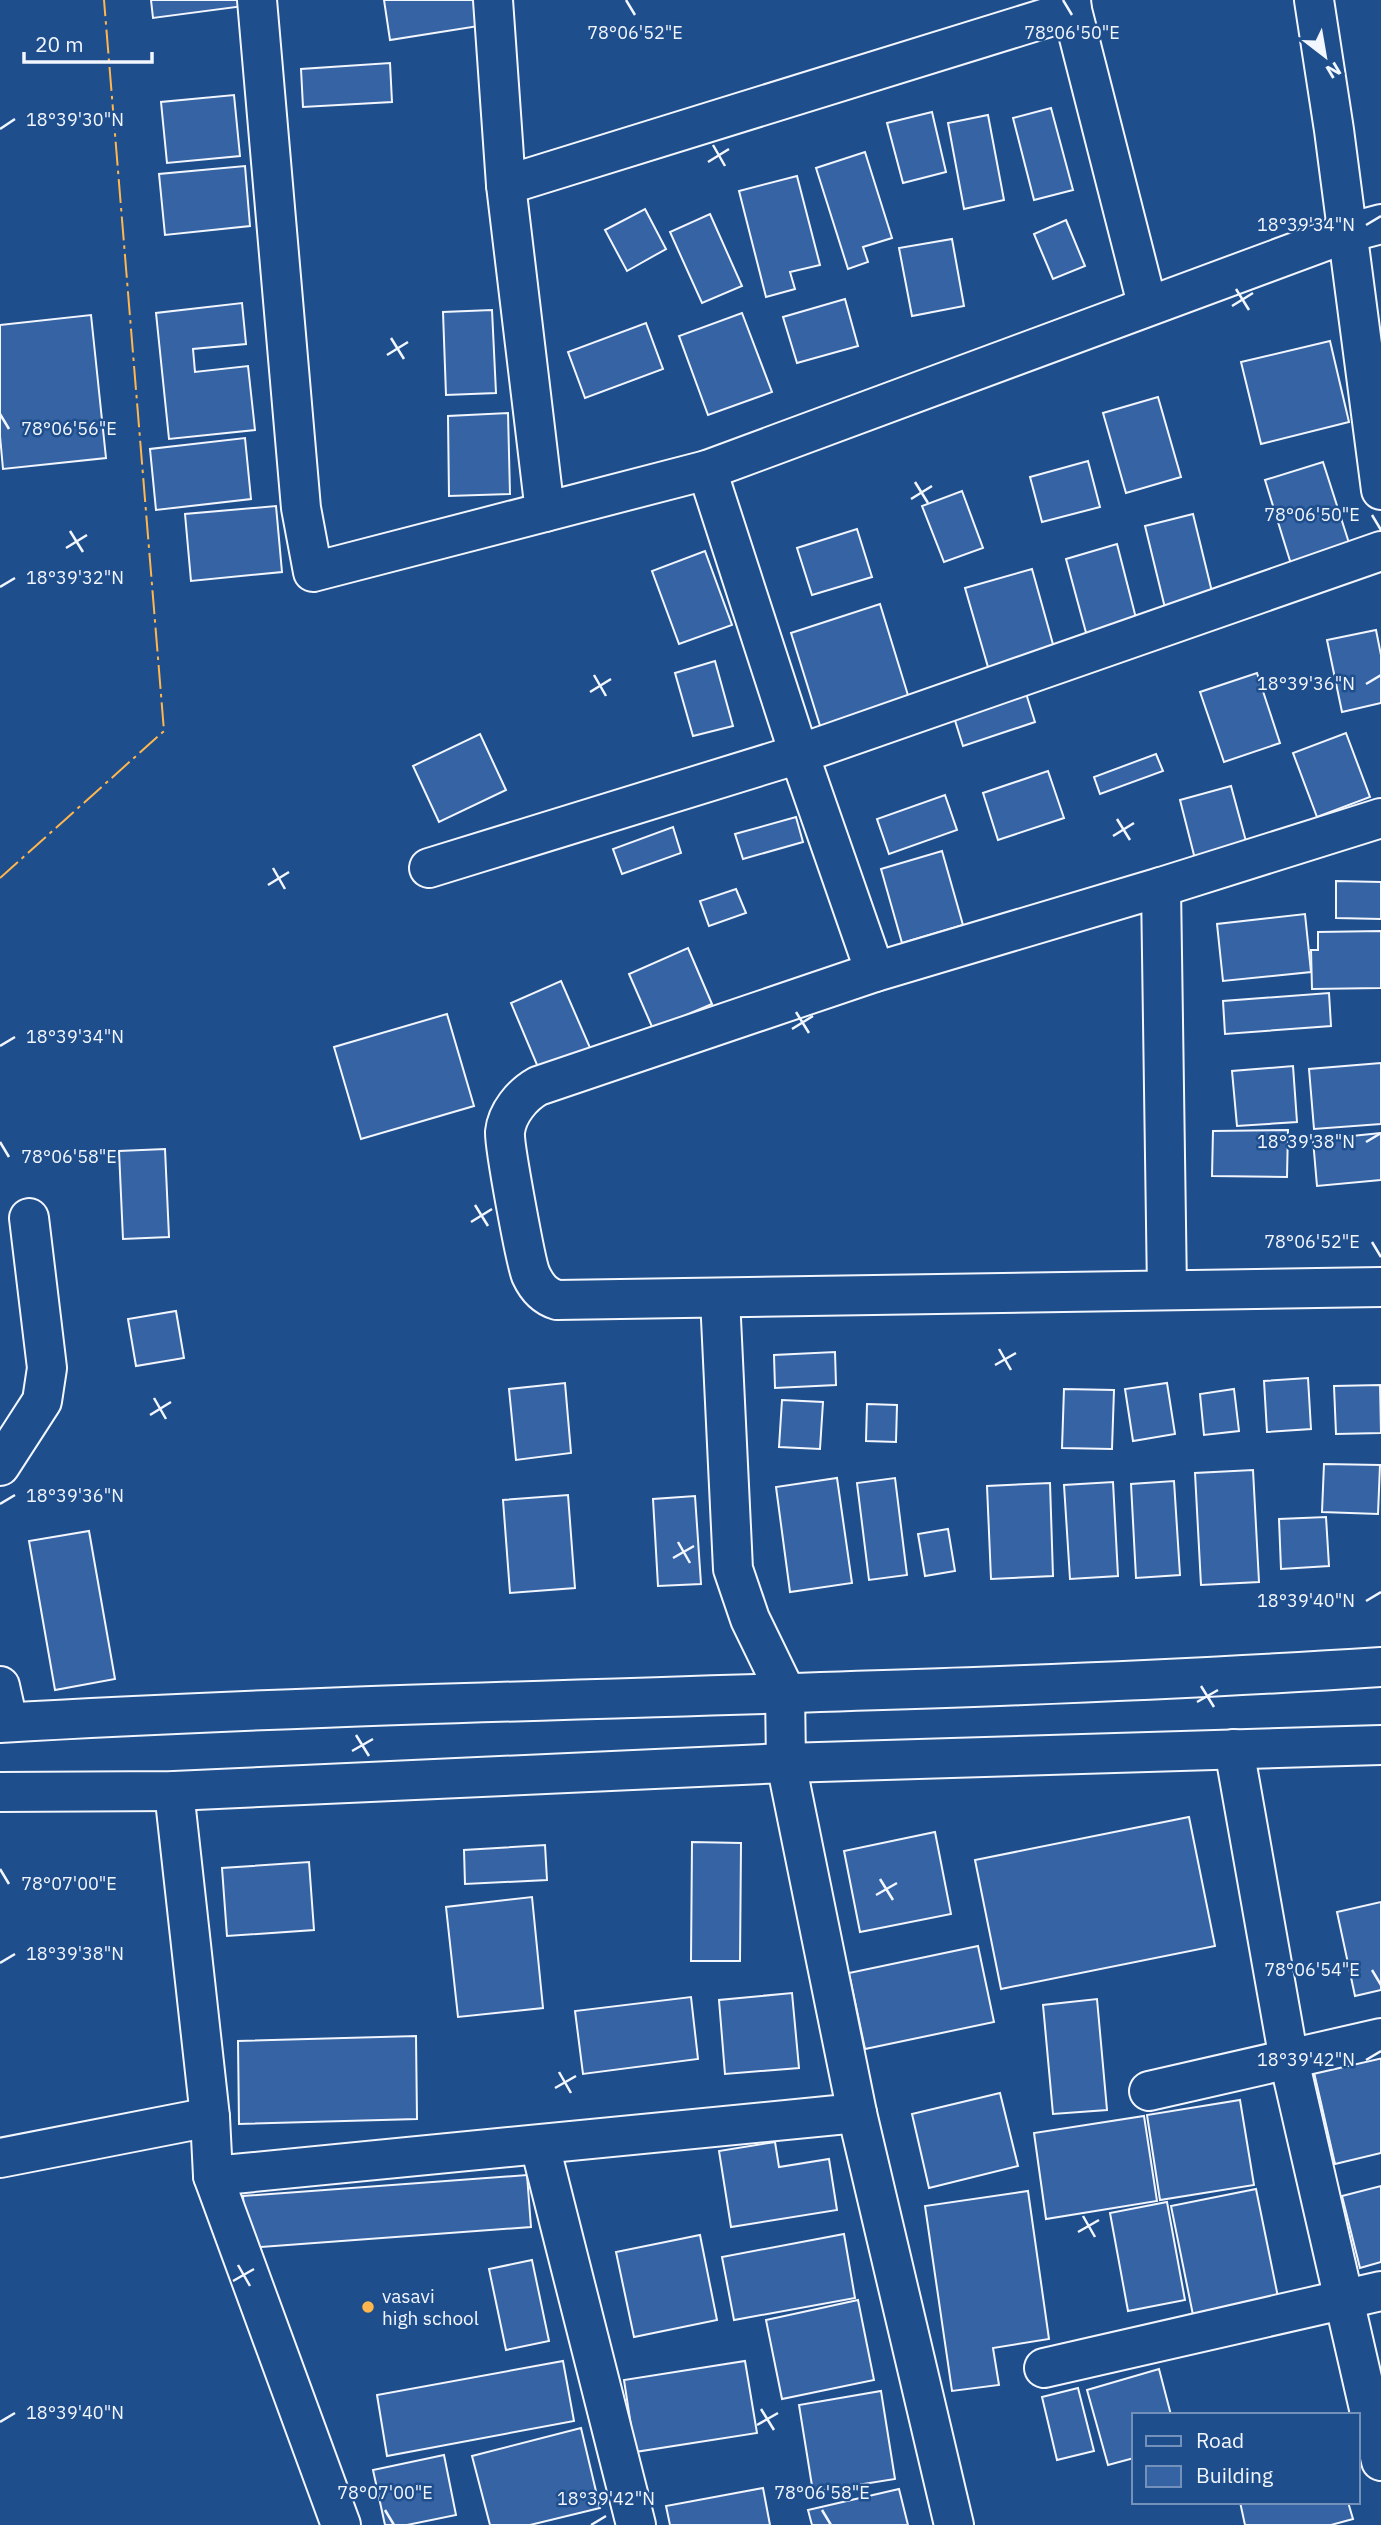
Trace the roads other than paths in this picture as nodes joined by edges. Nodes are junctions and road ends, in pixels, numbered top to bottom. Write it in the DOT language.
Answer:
graph roads {
  1 [pos="257,0"];
  2 [pos="493,0"];
  3 [pos="1314,0"];
  4 [pos="1072,5"];
  5 [pos="506,185"];
  6 [pos="1364,228"];
  7 [pos="1147,304"];
  8 [pos="707,470"];
  9 [pos="1381,489"];
  10 [pos="545,512"];
  11 [pos="1381,551"];
  12 [pos="799,754"];
  13 [pos="1381,818"];
  14 [pos="429,868"];
  15 [pos="1161,887"];
  16 [pos="875,972"];
  17 [pos="29,1218"];
  18 [pos="1381,1287"];
  19 [pos="1167,1290"];
  20 [pos="720,1298"];
  21 [pos="0,1466"];
  22 [pos="1381,1667"];
  23 [pos="0,1686"];
  24 [pos="785,1691"];
  25 [pos="4,1723"];
  26 [pos="1381,1745"];
  27 [pos="1234,1749"];
  28 [pos="786,1763"];
  29 [pos="174,1791"];
  30 [pos="0,1792"];
  31 [pos="1381,2038"];
  32 [pos="1289,2060"];
  33 [pos="1149,2091"];
  34 [pos="857,2113"];
  35 [pos="210,2117"];
  36 [pos="540,2146"];
  37 [pos="0,2158"];
  38 [pos="213,2176"];
  39 [pos="1381,2291"];
  40 [pos="1341,2298"];
  41 [pos="1044,2368"];
  42 [pos="1381,2461"];
  43 [pos="341,2525"];
  44 [pos="636,2525"];
  45 [pos="954,2525"];
  1 -- 10 [label="street"];
  2 -- 5 [label="street"];
  3 -- 6 [label="street"];
  4 -- 5 [label="street"];
  4 -- 7 [label="street"];
  5 -- 10 [label="street"];
  6 -- 7 [label="street"];
  6 -- 9 [label="street"];
  7 -- 8 [label="street"];
  8 -- 10 [label="street"];
  8 -- 12 [label="street"];
  11 -- 12 [label="street"];
  12 -- 14 [label="street"];
  12 -- 16 [label="street"];
  13 -- 15 [label="street"];
  15 -- 16 [label="street"];
  15 -- 19 [label="street"];
  16 -- 20 [label="street"];
  17 -- 21 [label="street"];
  18 -- 19 [label="street"];
  19 -- 20 [label="street"];
  20 -- 24 [label="street"];
  22 -- 24 [label="street"];
  23 -- 25 [label="street"];
  24 -- 25 [label="street"];
  24 -- 28 [label="street"];
  26 -- 27 [label="street"];
  27 -- 28 [label="street"];
  27 -- 32 [label="street"];
  28 -- 29 [label="street"];
  28 -- 34 [label="street"];
  29 -- 30 [label="street"];
  29 -- 35 [label="street"];
  31 -- 32 [label="street"];
  32 -- 33 [label="street"];
  32 -- 40 [label="street"];
  34 -- 36 [label="street"];
  34 -- 45 [label="street"];
  35 -- 37 [label="street"];
  35 -- 38 [label="street"];
  36 -- 38 [label="street"];
  36 -- 44 [label="street"];
  38 -- 43 [label="street"];
  39 -- 40 [label="street"];
  40 -- 41 [label="street"];
  40 -- 42 [label="street"];
}
